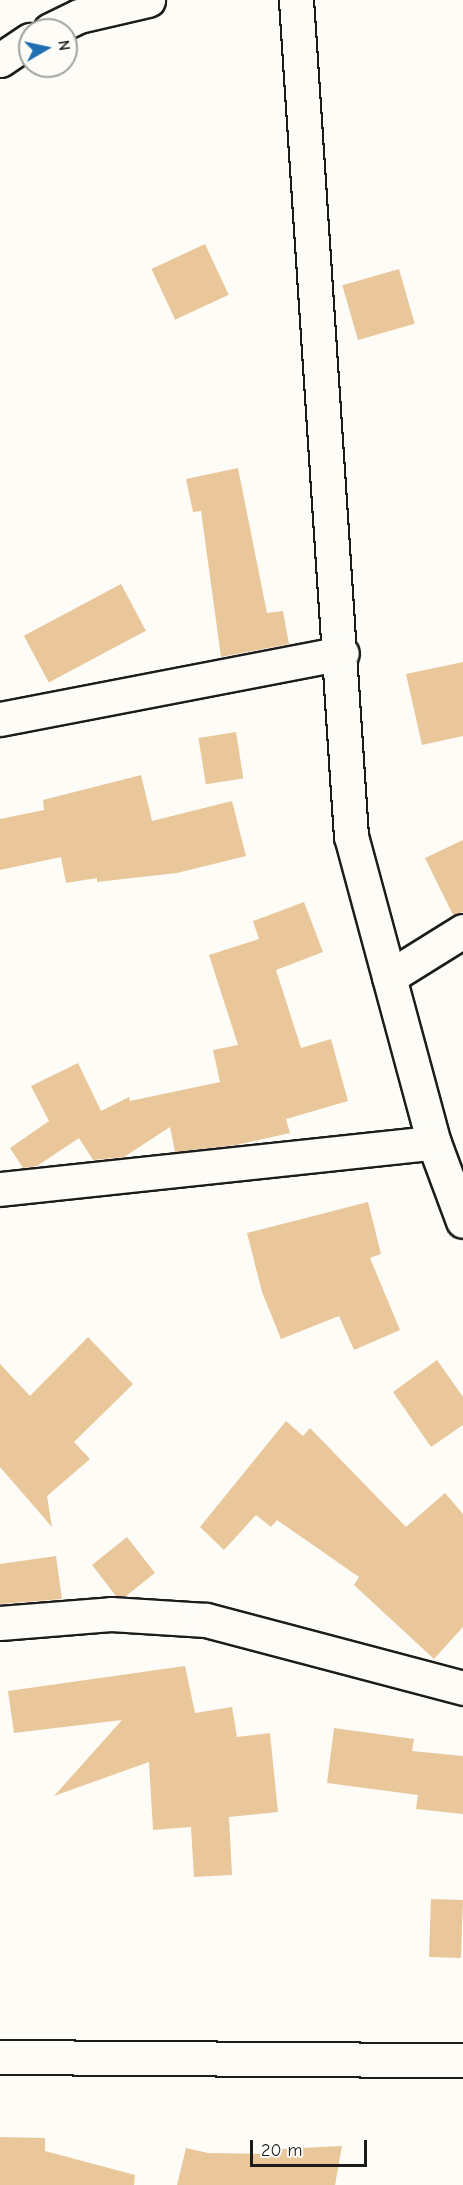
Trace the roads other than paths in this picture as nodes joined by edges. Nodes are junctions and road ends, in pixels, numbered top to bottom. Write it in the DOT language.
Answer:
graph roads {
  1 [pos="148,0"];
  2 [pos="296,0"];
  3 [pos="75,18"];
  4 [pos="18,48"];
  5 [pos="0,60"];
  6 [pos="342,653"];
  7 [pos="0,719"];
  8 [pos="463,931"];
  9 [pos="389,977"];
  10 [pos="434,1143"];
  11 [pos="0,1189"];
  12 [pos="463,1221"];
  13 [pos="0,1623"];
  14 [pos="463,1688"];
  15 [pos="0,2057"];
  16 [pos="463,2060"];
  1 -- 3 [label="street"];
  2 -- 6 [label="street"];
  4 -- 5 [label="street"];
  6 -- 7 [label="street"];
  6 -- 9 [label="street"];
  8 -- 9 [label="street"];
  9 -- 10 [label="street"];
  10 -- 11 [label="street"];
  10 -- 12 [label="street"];
  13 -- 14 [label="street"];
  15 -- 16 [label="street"];
}
